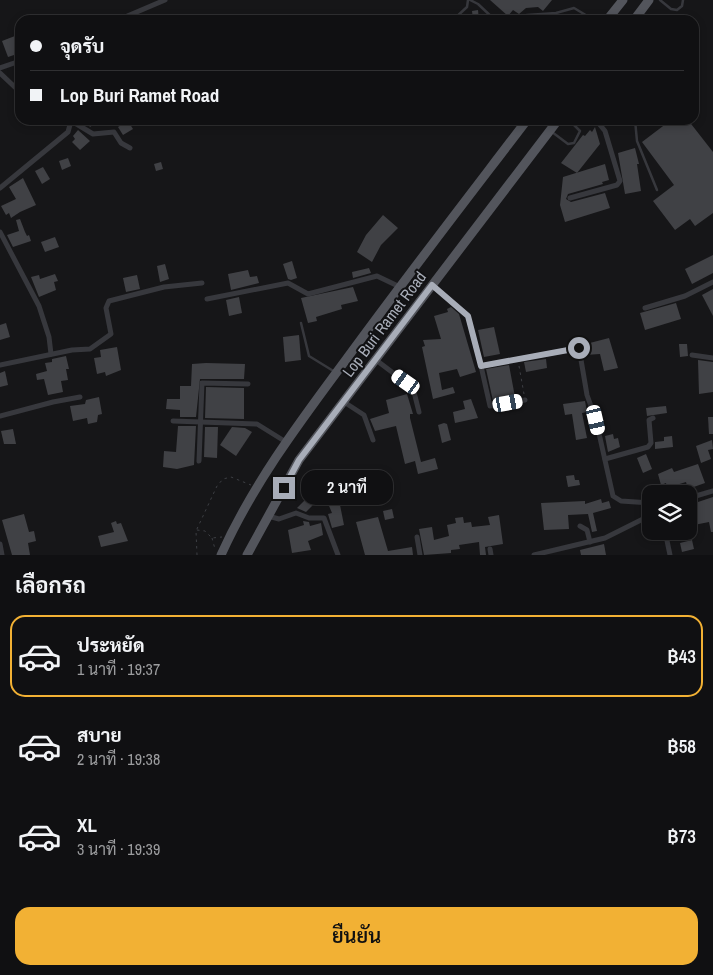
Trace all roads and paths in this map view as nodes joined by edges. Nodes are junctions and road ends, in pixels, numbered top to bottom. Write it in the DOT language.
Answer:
graph roads {
  1 [pos="165,0"];
  2 [pos="469,0"];
  3 [pos="623,0"];
  4 [pos="649,0"];
  5 [pos="660,0"];
  6 [pos="683,0"];
  7 [pos="130,15"];
  8 [pos="458,15"];
  9 [pos="490,15"];
  10 [pos="527,15"];
  11 [pos="586,15"];
  12 [pos="611,15"];
  13 [pos="638,15"];
  14 [pos="15,63"];
  15 [pos="0,68"];
  16 [pos="0,73"];
  17 [pos="15,87"];
  18 [pos="69,125"];
  19 [pos="77,125"];
  20 [pos="523,125"];
  21 [pos="554,125"];
  22 [pos="574,125"];
  23 [pos="600,125"];
  24 [pos="635,125"];
  25 [pos="550,131"];
  26 [pos="130,148"];
  27 [pos="0,188"];
  28 [pos="657,190"];
  29 [pos="570,198"];
  30 [pos="0,232"];
  31 [pos="202,282"];
  32 [pos="713,282"];
  33 [pos="432,285"];
  34 [pos="400,286"];
  35 [pos="207,299"];
  36 [pos="645,308"];
  37 [pos="300,323"];
  38 [pos="51,354"];
  39 [pos="692,355"];
  40 [pos="517,358"];
  41 [pos="713,358"];
  42 [pos="376,360"];
  43 [pos="0,365"];
  44 [pos="481,366"];
  45 [pos="336,373"];
  46 [pos="248,384"];
  47 [pos="80,397"];
  48 [pos="525,400"];
  49 [pos="344,402"];
  50 [pos="419,412"];
  51 [pos="0,416"];
  52 [pos="653,418"];
  53 [pos="173,421"];
  54 [pos="200,422"];
  55 [pos="373,440"];
  56 [pos="286,442"];
  57 [pos="605,459"];
  58 [pos="199,461"];
  59 [pos="256,487"];
  60 [pos="713,491"];
  61 [pos="697,496"];
  62 [pos="642,502"];
  63 [pos="268,516"];
  64 [pos="642,520"];
  65 [pos="580,526"];
  66 [pos="197,530"];
  67 [pos="230,536"];
  68 [pos="212,538"];
  69 [pos="417,538"];
  70 [pos="667,540"];
  71 [pos="590,542"];
  72 [pos="0,544"];
  73 [pos="2,555"];
  74 [pos="197,555"];
  75 [pos="217,555"];
  76 [pos="221,555"];
  77 [pos="247,555"];
  78 [pos="338,555"];
  79 [pos="420,555"];
  80 [pos="534,555"];
  81 [pos="670,555"];
  1 -- 7 [label="street"];
  2 -- 8 [label="lane"];
  2 -- 9 [label="lane"];
  3 -- 12 [label="main road"];
  4 -- 13 [label="main road"];
  5 -- 6 [label="lane"];
  10 -- 11 [label="lane"];
  14 -- 15 [label="street"];
  16 -- 17 [label="street"];
  18 -- 27 [label="street"];
  19 -- 26 [label="street"];
  20 -- 34 [label="main road, Lop Buri Ramet Road"];
  21 -- 25 [label="main road, Lop Buri Ramet Road"];
  22 -- 25 [label="lane"];
  23 -- 29 [label="street"];
  24 -- 28 [label="lane"];
  25 -- 33 [label="main road, Lop Buri Ramet Road"];
  30 -- 38 [label="street"];
  31 -- 38 [label="street"];
  32 -- 36 [label="street"];
  33 -- 42 [label="main road, Lop Buri Ramet Road"];
  33 -- 44 [label="street"];
  34 -- 35 [label="street"];
  34 -- 45 [label="main road, Lop Buri Ramet Road"];
  37 -- 45 [label="lane"];
  38 -- 43 [label="street"];
  39 -- 41 [label="street"];
  40 -- 44 [label="street"];
  40 -- 48 [label="path"];
  40 -- 57 [label="street"];
  42 -- 49 [label="main road, Lop Buri Ramet Road"];
  42 -- 50 [label="street"];
  44 -- 48 [label="street"];
  45 -- 56 [label="main road, Lop Buri Ramet Road"];
  46 -- 54 [label="street"];
  47 -- 51 [label="street"];
  49 -- 55 [label="street"];
  49 -- 63 [label="main road, Lop Buri Ramet Road"];
  52 -- 57 [label="street"];
  53 -- 54 [label="street"];
  54 -- 56 [label="street"];
  54 -- 58 [label="street"];
  56 -- 59 [label="main road, Lop Buri Ramet Road"];
  57 -- 62 [label="street"];
  59 -- 66 [label="path"];
  59 -- 67 [label="main road, Lop Buri Ramet Road"];
  60 -- 61 [label="street"];
  63 -- 77 [label="main road, Lop Buri Ramet Road"];
  63 -- 78 [label="street"];
  64 -- 71 [label="street"];
  65 -- 71 [label="street"];
  66 -- 68 [label="path"];
  66 -- 74 [label="path"];
  67 -- 68 [label="path"];
  67 -- 76 [label="main road, Lop Buri Ramet Road"];
  68 -- 75 [label="path"];
  69 -- 79 [label="street"];
  70 -- 81 [label="street"];
  71 -- 80 [label="street"];
  72 -- 73 [label="street"];
}
